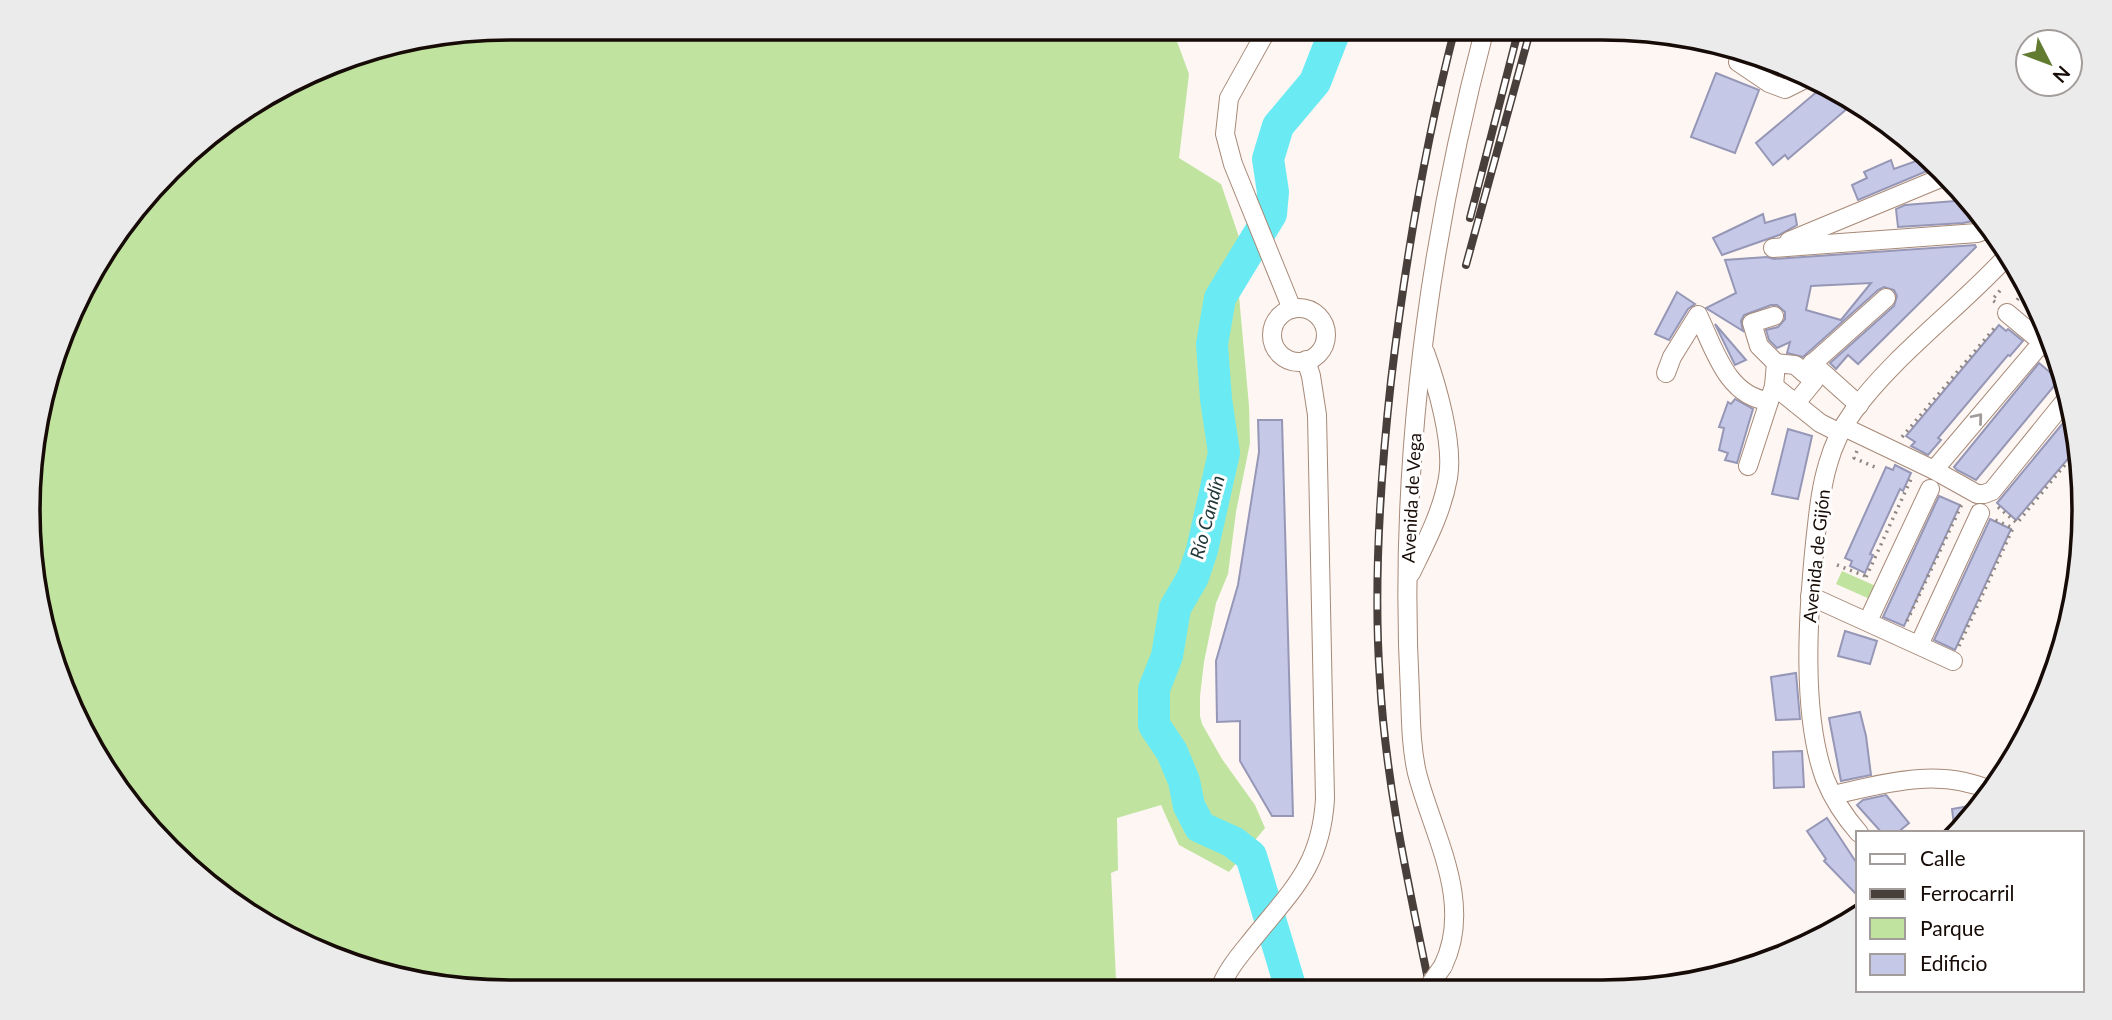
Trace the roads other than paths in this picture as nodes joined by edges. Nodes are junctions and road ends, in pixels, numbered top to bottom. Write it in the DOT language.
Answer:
graph roads {
  1 [pos="1261,40"];
  2 [pos="1482,40"];
  3 [pos="1738,62"];
  4 [pos="1797,83"];
  5 [pos="1936,180"];
  6 [pos="1981,232"];
  7 [pos="2001,262"];
  8 [pos="1886,298"];
  9 [pos="1292,309"];
  10 [pos="1774,316"];
  11 [pos="2004,316"];
  12 [pos="2037,333"];
  13 [pos="2041,344"];
  14 [pos="1424,348"];
  15 [pos="1306,360"];
  16 [pos="1776,363"];
  17 [pos="1808,368"];
  18 [pos="1666,373"];
  19 [pos="1772,393"];
  20 [pos="1796,403"];
  21 [pos="1859,405"];
  22 [pos="2060,406"];
  23 [pos="1842,430"];
  24 [pos="1748,466"];
  25 [pos="1934,470"];
  26 [pos="1930,489"];
  27 [pos="1980,513"];
  28 [pos="1408,579"];
  29 [pos="1811,596"];
  30 [pos="1868,621"];
  31 [pos="1919,645"];
  32 [pos="1954,657"];
  33 [pos="1982,787"];
  34 [pos="1833,795"];
  35 [pos="1858,831"];
  36 [pos="1225,980"];
  37 [pos="1433,980"];
  1 -- 9 [label="street"];
  2 -- 14 [label="street, Avenida de Vega"];
  3 -- 4 [label="street"];
  5 -- 6 [label="street"];
  7 -- 21 [label="street, Avenida de Gijón"];
  8 -- 17 [label="street"];
  9 -- 15 [label="street"];
  9 -- 15 [label="street"];
  10 -- 16 [label="street"];
  11 -- 12 [label="street"];
  25 -- 13 [label="street, one-way"];
  14 -- 28 [label="street, Avenida de Vega"];
  14 -- 28 [label="street"];
  15 -- 36 [label="street"];
  16 -- 17 [label="street"];
  16 -- 19 [label="street"];
  17 -- 20 [label="street"];
  17 -- 21 [label="street"];
  18 -- 19 [label="street"];
  19 -- 20 [label="street"];
  19 -- 24 [label="street"];
  20 -- 23 [label="street"];
  21 -- 23 [label="street, Avenida de Gijón"];
  22 -- 25 [label="street"];
  23 -- 25 [label="street"];
  23 -- 29 [label="street, Avenida de Gijón"];
  26 -- 30 [label="street"];
  27 -- 31 [label="street"];
  28 -- 37 [label="street, Avenida de Vega, bridge"];
  29 -- 30 [label="street"];
  29 -- 34 [label="street, Avenida de Gijón"];
  30 -- 31 [label="street"];
  31 -- 32 [label="street"];
  33 -- 34 [label="street"];
  34 -- 35 [label="street, Avenida de Gijón"];
}
